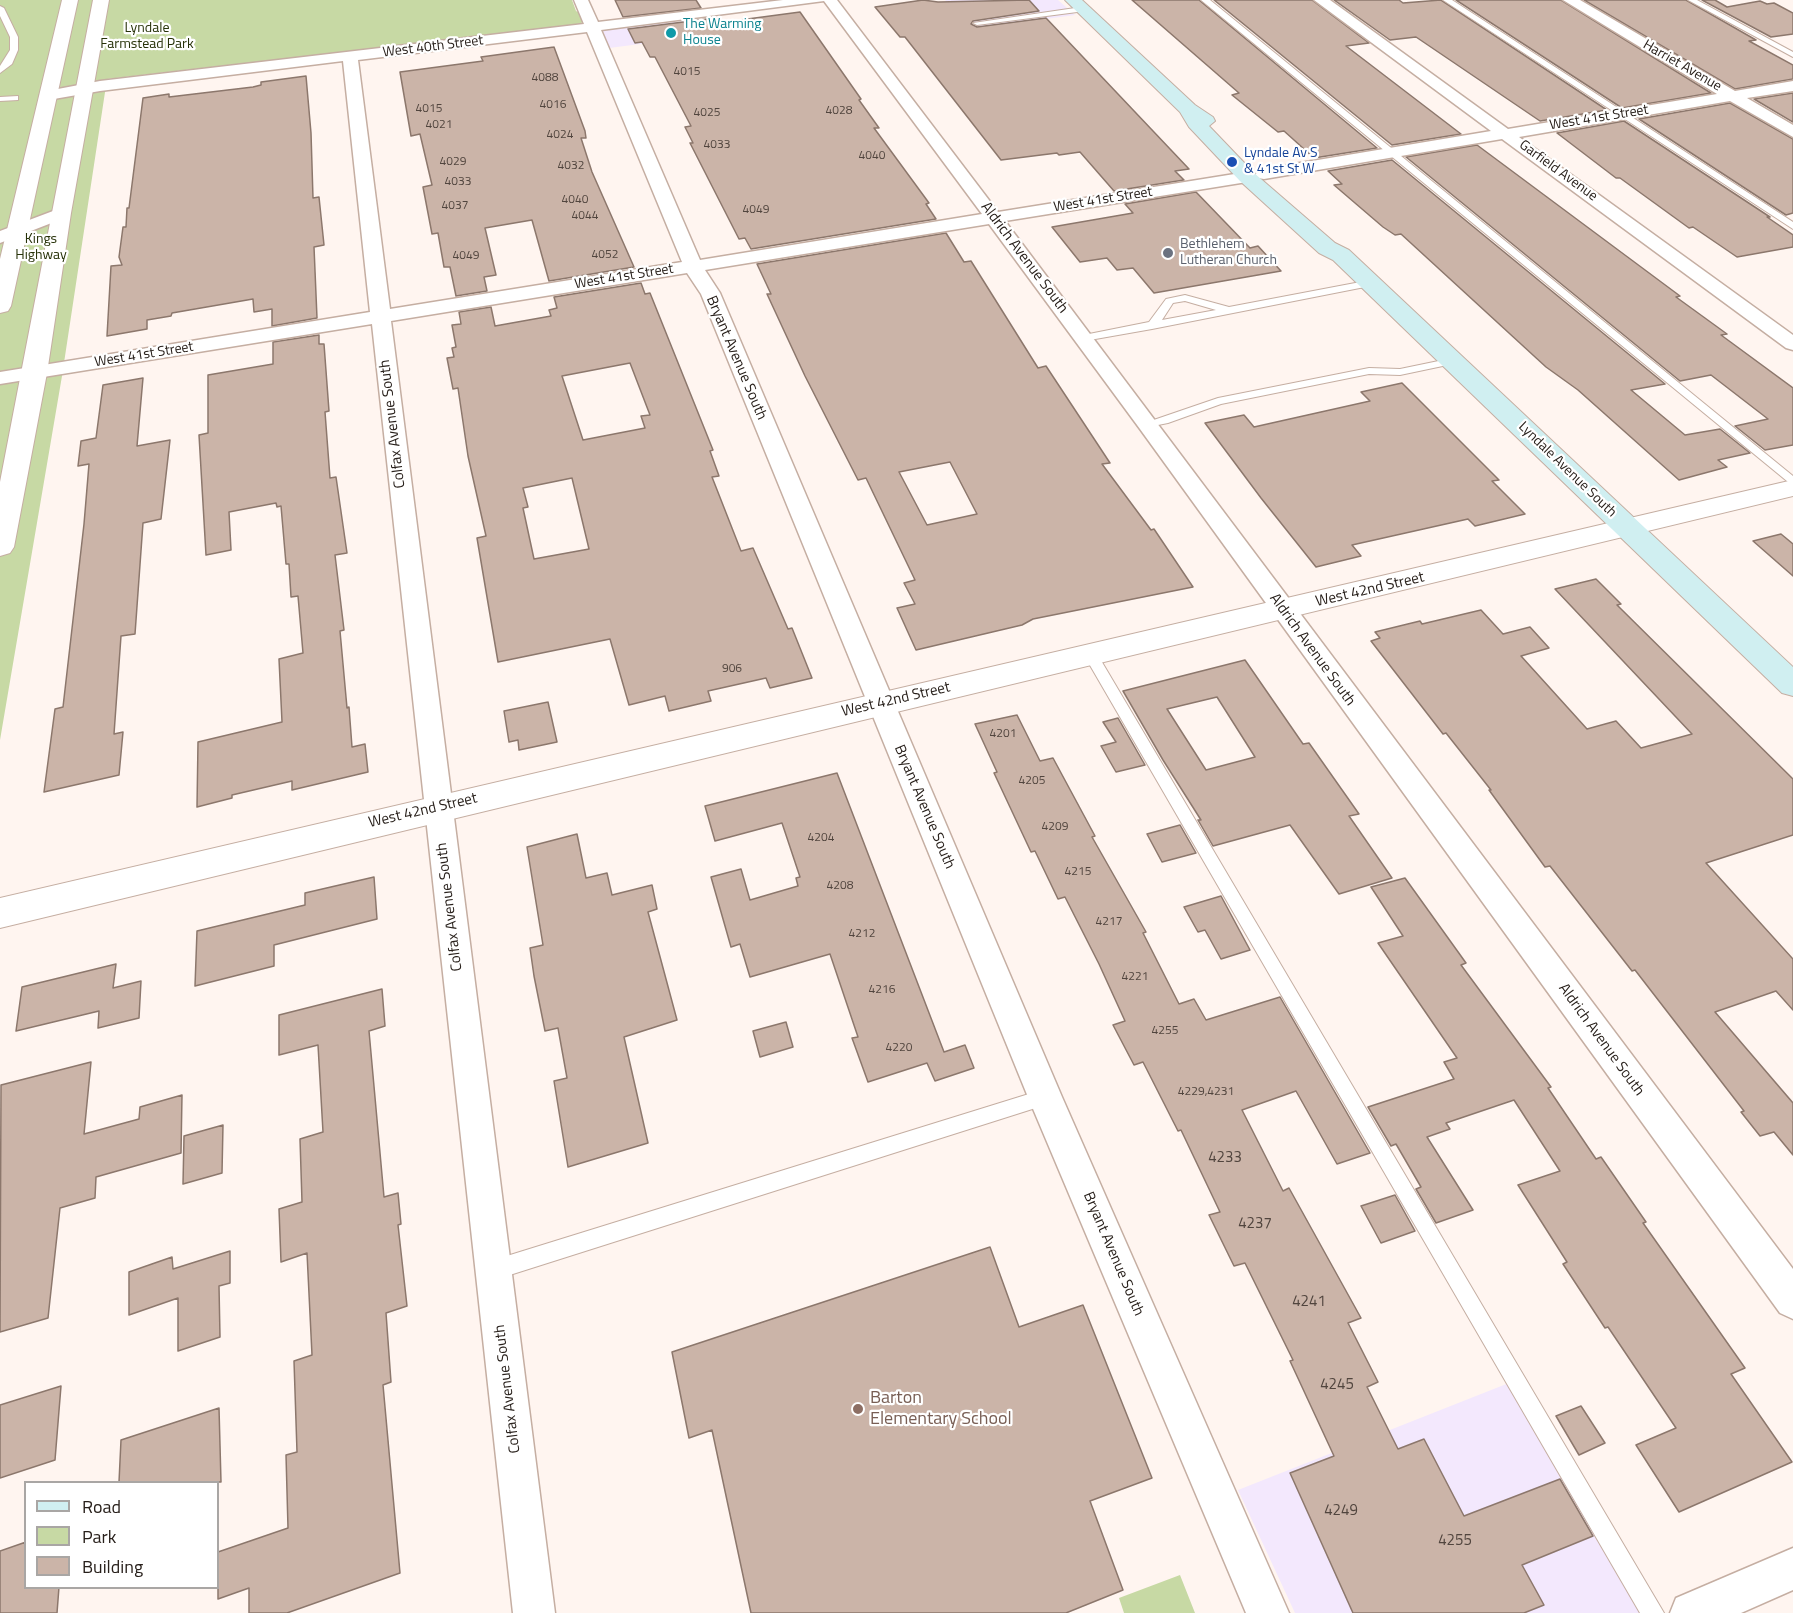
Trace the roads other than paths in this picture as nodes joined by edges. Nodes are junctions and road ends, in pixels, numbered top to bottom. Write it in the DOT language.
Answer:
graph roads {
  1 [pos="70,0"];
  2 [pos="101,0"];
  3 [pos="581,0"];
  4 [pos="818,0"];
  5 [pos="830,0"];
  6 [pos="1205,0"];
  7 [pos="1322,0"];
  8 [pos="1447,0"];
  9 [pos="1570,0"];
  10 [pos="1692,0"];
  11 [pos="1078,4"];
  12 [pos="0,8"];
  13 [pos="977,23"];
  14 [pos="592,27"];
  15 [pos="1793,55"];
  16 [pos="350,57"];
  17 [pos="0,71"];
  18 [pos="1793,86"];
  19 [pos="84,90"];
  20 [pos="48,95"];
  21 [pos="1733,96"];
  22 [pos="15,98"];
  23 [pos="0,99"];
  24 [pos="1624,114"];
  25 [pos="1793,132"];
  26 [pos="1506,134"];
  27 [pos="1392,153"];
  28 [pos="1256,176"];
  29 [pos="61,213"];
  30 [pos="993,218"];
  31 [pos="1793,226"];
  32 [pos="9,233"];
  33 [pos="694,266"];
  34 [pos="1371,283"];
  35 [pos="0,306"];
  36 [pos="1225,309"];
  37 [pos="381,318"];
  38 [pos="1152,326"];
  39 [pos="1084,338"];
  40 [pos="1793,344"];
  41 [pos="1453,361"];
  42 [pos="35,373"];
  43 [pos="0,378"];
  44 [pos="1148,424"];
  45 [pos="1793,482"];
  46 [pos="1793,489"];
  47 [pos="1629,529"];
  48 [pos="0,547"];
  49 [pos="1284,611"];
  50 [pos="1091,655"];
  51 [pos="1793,685"];
  52 [pos="881,704"];
  53 [pos="438,808"];
  54 [pos="0,913"];
  55 [pos="1045,1097"];
  56 [pos="494,1270"];
  57 [pos="1793,1300"];
  58 [pos="1793,1569"];
  59 [pos="534,1613"];
  60 [pos="1268,1613"];
  61 [pos="1653,1613"];
  62 [pos="1691,1613"];
  1 -- 20 [label="street"];
  2 -- 19 [label="street"];
  3 -- 14 [label="street, Bryant Avenue South"];
  4 -- 14 [label="street, West 40th Street"];
  5 -- 30 [label="street, Aldrich Avenue South"];
  6 -- 27 [label="lane"];
  7 -- 26 [label="street, Garfield Avenue"];
  8 -- 24 [label="lane"];
  9 -- 21 [label="street, Harriet Avenue"];
  10 -- 15 [label="lane"];
  11 -- 13 [label="lane"];
  11 -- 28 [label="main road, Lyndale Avenue South"];
  12 -- 17 [label="lane"];
  14 -- 16 [label="street, West 40th Street"];
  14 -- 33 [label="street, Bryant Avenue South"];
  16 -- 19 [label="street, West 40th Street"];
  16 -- 37 [label="street, Colfax Avenue South"];
  18 -- 21 [label="street, West 41st Street"];
  19 -- 20 [label="street, West 40th Street"];
  19 -- 29 [label="street"];
  20 -- 32 [label="street"];
  21 -- 24 [label="street, West 41st Street"];
  21 -- 25 [label="street, Harriet Avenue"];
  22 -- 23 [label="lane"];
  24 -- 26 [label="street, West 41st Street"];
  24 -- 31 [label="lane"];
  26 -- 27 [label="street, West 41st Street"];
  26 -- 40 [label="street, Garfield Avenue"];
  27 -- 28 [label="street, West 41st Street"];
  27 -- 45 [label="lane"];
  28 -- 30 [label="street, West 41st Street"];
  28 -- 34 [label="main road, Lyndale Avenue South"];
  29 -- 32 [label="street"];
  29 -- 42 [label="street"];
  30 -- 33 [label="street, West 41st Street"];
  30 -- 39 [label="street, Aldrich Avenue South"];
  32 -- 35 [label="street"];
  33 -- 37 [label="street, West 41st Street"];
  33 -- 52 [label="street, Bryant Avenue South"];
  34 -- 36 [label="lane"];
  34 -- 41 [label="main road, Lyndale Avenue South"];
  36 -- 38 [label="lane"];
  36 -- 38 [label="lane"];
  37 -- 42 [label="street, West 41st Street"];
  37 -- 53 [label="street, Colfax Avenue South"];
  38 -- 39 [label="lane"];
  39 -- 44 [label="street, Aldrich Avenue South"];
  41 -- 44 [label="lane"];
  41 -- 47 [label="main road, Lyndale Avenue South"];
  42 -- 43 [label="street, West 41st Street"];
  42 -- 48 [label="street"];
  44 -- 49 [label="street, Aldrich Avenue South"];
  46 -- 47 [label="street, West 42nd Street"];
  47 -- 49 [label="street, West 42nd Street"];
  47 -- 51 [label="main road, Lyndale Avenue South"];
  49 -- 50 [label="street, West 42nd Street"];
  49 -- 57 [label="street, Aldrich Avenue South"];
  50 -- 52 [label="street, West 42nd Street"];
  50 -- 61 [label="lane"];
  52 -- 53 [label="street, West 42nd Street"];
  52 -- 55 [label="street, Bryant Avenue South"];
  53 -- 54 [label="street, West 42nd Street"];
  53 -- 56 [label="street, Colfax Avenue South"];
  55 -- 56 [label="lane"];
  55 -- 60 [label="street, Bryant Avenue South"];
  56 -- 59 [label="street, Colfax Avenue South"];
  58 -- 62 [label="street"];
}
